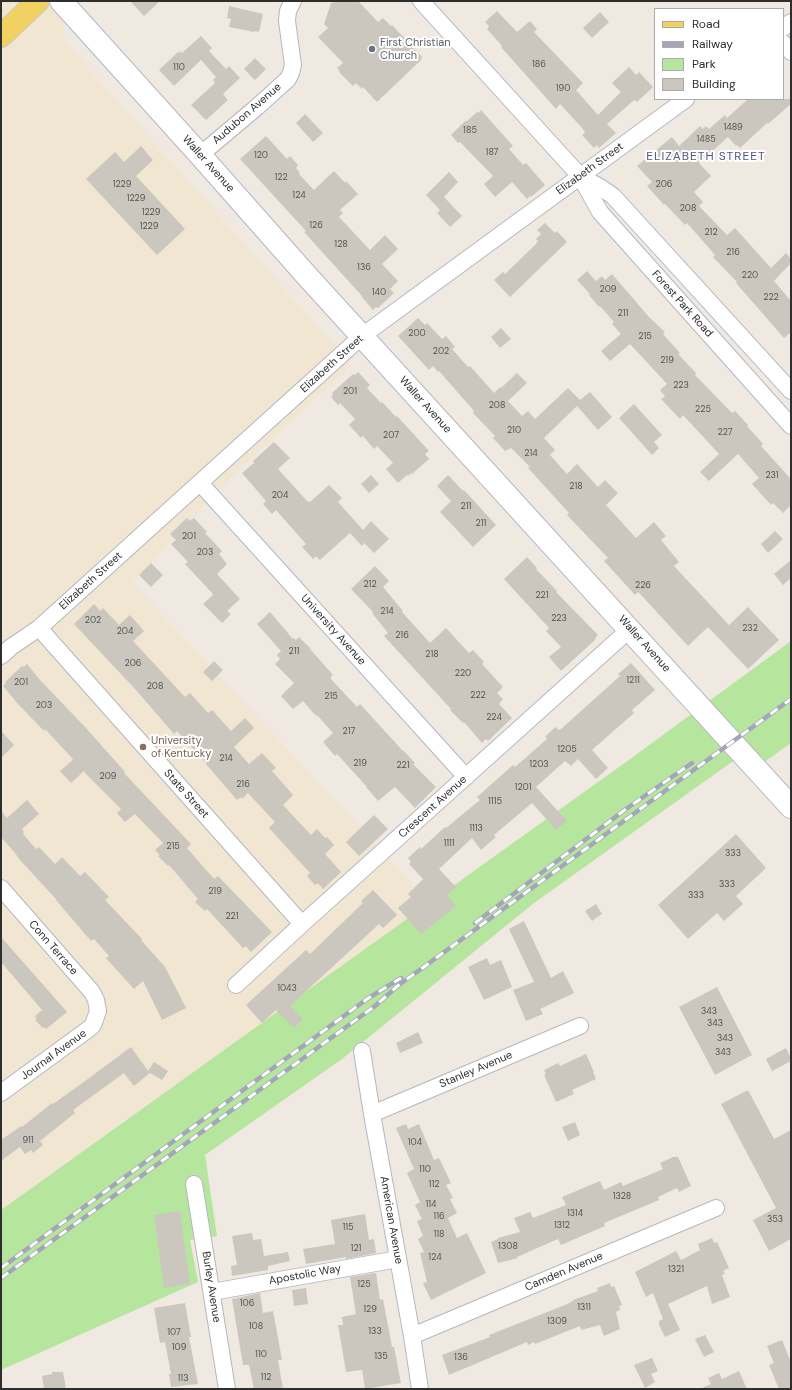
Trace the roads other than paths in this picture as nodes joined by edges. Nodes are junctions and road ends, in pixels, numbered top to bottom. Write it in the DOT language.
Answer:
graph roads {
  1 [pos="38,1"];
  2 [pos="61,1"];
  3 [pos="293,1"];
  4 [pos="421,1"];
  5 [pos="1,36"];
  6 [pos="784,44"];
  7 [pos="791,52"];
  8 [pos="685,100"];
  9 [pos="200,155"];
  10 [pos="580,176"];
  11 [pos="362,336"];
  12 [pos="766,364"];
  13 [pos="749,379"];
  14 [pos="791,391"];
  15 [pos="791,426"];
  16 [pos="200,483"];
  17 [pos="40,628"];
  18 [pos="630,629"];
  19 [pos="1,656"];
  20 [pos="466,777"];
  21 [pos="791,807"];
  22 [pos="1,888"];
  23 [pos="302,924"];
  24 [pos="236,985"];
  25 [pos="98,1011"];
  26 [pos="580,1026"];
  27 [pos="362,1051"];
  28 [pos="1,1093"];
  29 [pos="372,1114"];
  30 [pos="194,1184"];
  31 [pos="716,1208"];
  32 [pos="398,1259"];
  33 [pos="212,1292"];
  34 [pos="412,1336"];
  35 [pos="227,1389"];
  36 [pos="420,1389"];
  1 -- 5 [label="main road"];
  2 -- 9 [label="main road, Waller Avenue"];
  3 -- 9 [label="street, Audubon Avenue"];
  4 -- 10 [label="street, Forest Park Road"];
  6 -- 7 [label="street"];
  8 -- 10 [label="street, Elizabeth Street"];
  9 -- 11 [label="main road, Waller Avenue"];
  10 -- 11 [label="street, Elizabeth Street"];
  10 -- 12 [label="street, Forest Park Road"];
  10 -- 13 [label="street, Forest Park Road"];
  11 -- 16 [label="street, Elizabeth Street"];
  11 -- 18 [label="main road, Waller Avenue"];
  12 -- 13 [label="street"];
  12 -- 14 [label="street, Forest Park Road"];
  13 -- 15 [label="street, Forest Park Road"];
  16 -- 17 [label="street, Elizabeth Street"];
  16 -- 20 [label="street, University Avenue"];
  17 -- 19 [label="street, Elizabeth Street"];
  17 -- 23 [label="street, State Street"];
  18 -- 20 [label="street, Crescent Avenue"];
  18 -- 21 [label="main road, Waller Avenue"];
  20 -- 23 [label="street, Crescent Avenue"];
  22 -- 25 [label="street, Conn Terrace"];
  23 -- 24 [label="street, Crescent Avenue"];
  25 -- 28 [label="street, Journal Avenue"];
  26 -- 29 [label="street, Stanley Avenue"];
  27 -- 29 [label="street, American Avenue"];
  29 -- 32 [label="street, American Avenue"];
  30 -- 33 [label="street, Burley Avenue"];
  31 -- 34 [label="street, Camden Avenue"];
  32 -- 33 [label="street, Apostolic Way"];
  32 -- 34 [label="street, American Avenue"];
  33 -- 35 [label="street, Burley Avenue"];
  34 -- 36 [label="street, American Avenue"];
}
